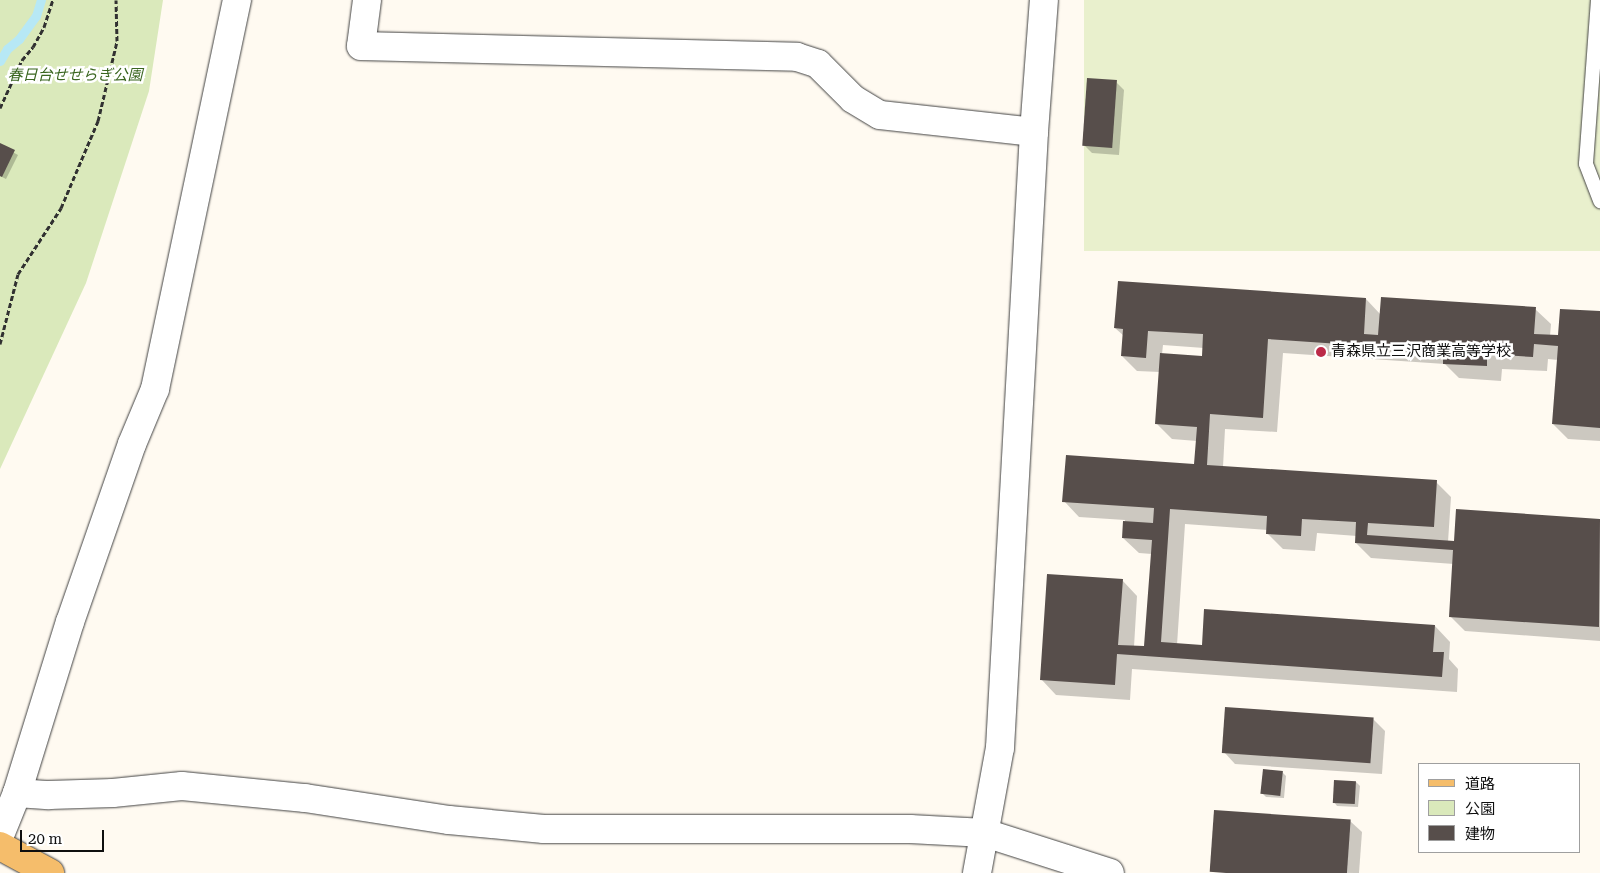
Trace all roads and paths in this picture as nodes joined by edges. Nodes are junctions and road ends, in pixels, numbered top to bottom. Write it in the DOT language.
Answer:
graph roads {
  1 [pos="53,0"];
  2 [pos="116,0"];
  3 [pos="237,0"];
  4 [pos="367,0"];
  5 [pos="1044,0"];
  6 [pos="1598,0"];
  7 [pos="0,108"];
  8 [pos="1034,132"];
  9 [pos="1600,202"];
  10 [pos="0,344"];
  11 [pos="17,793"];
  12 [pos="985,833"];
  13 [pos="0,835"];
  14 [pos="0,846"];
  15 [pos="50,873"];
  16 [pos="977,873"];
  17 [pos="1110,873"];
  1 -- 7 [label="path"];
  2 -- 10 [label="path"];
  3 -- 11 [label="street"];
  4 -- 8 [label="street"];
  5 -- 8 [label="street"];
  6 -- 9 [label="lane"];
  8 -- 12 [label="street"];
  11 -- 12 [label="street"];
  11 -- 13 [label="street"];
  12 -- 16 [label="street"];
  12 -- 17 [label="street"];
  14 -- 15 [label="main road"];
}
